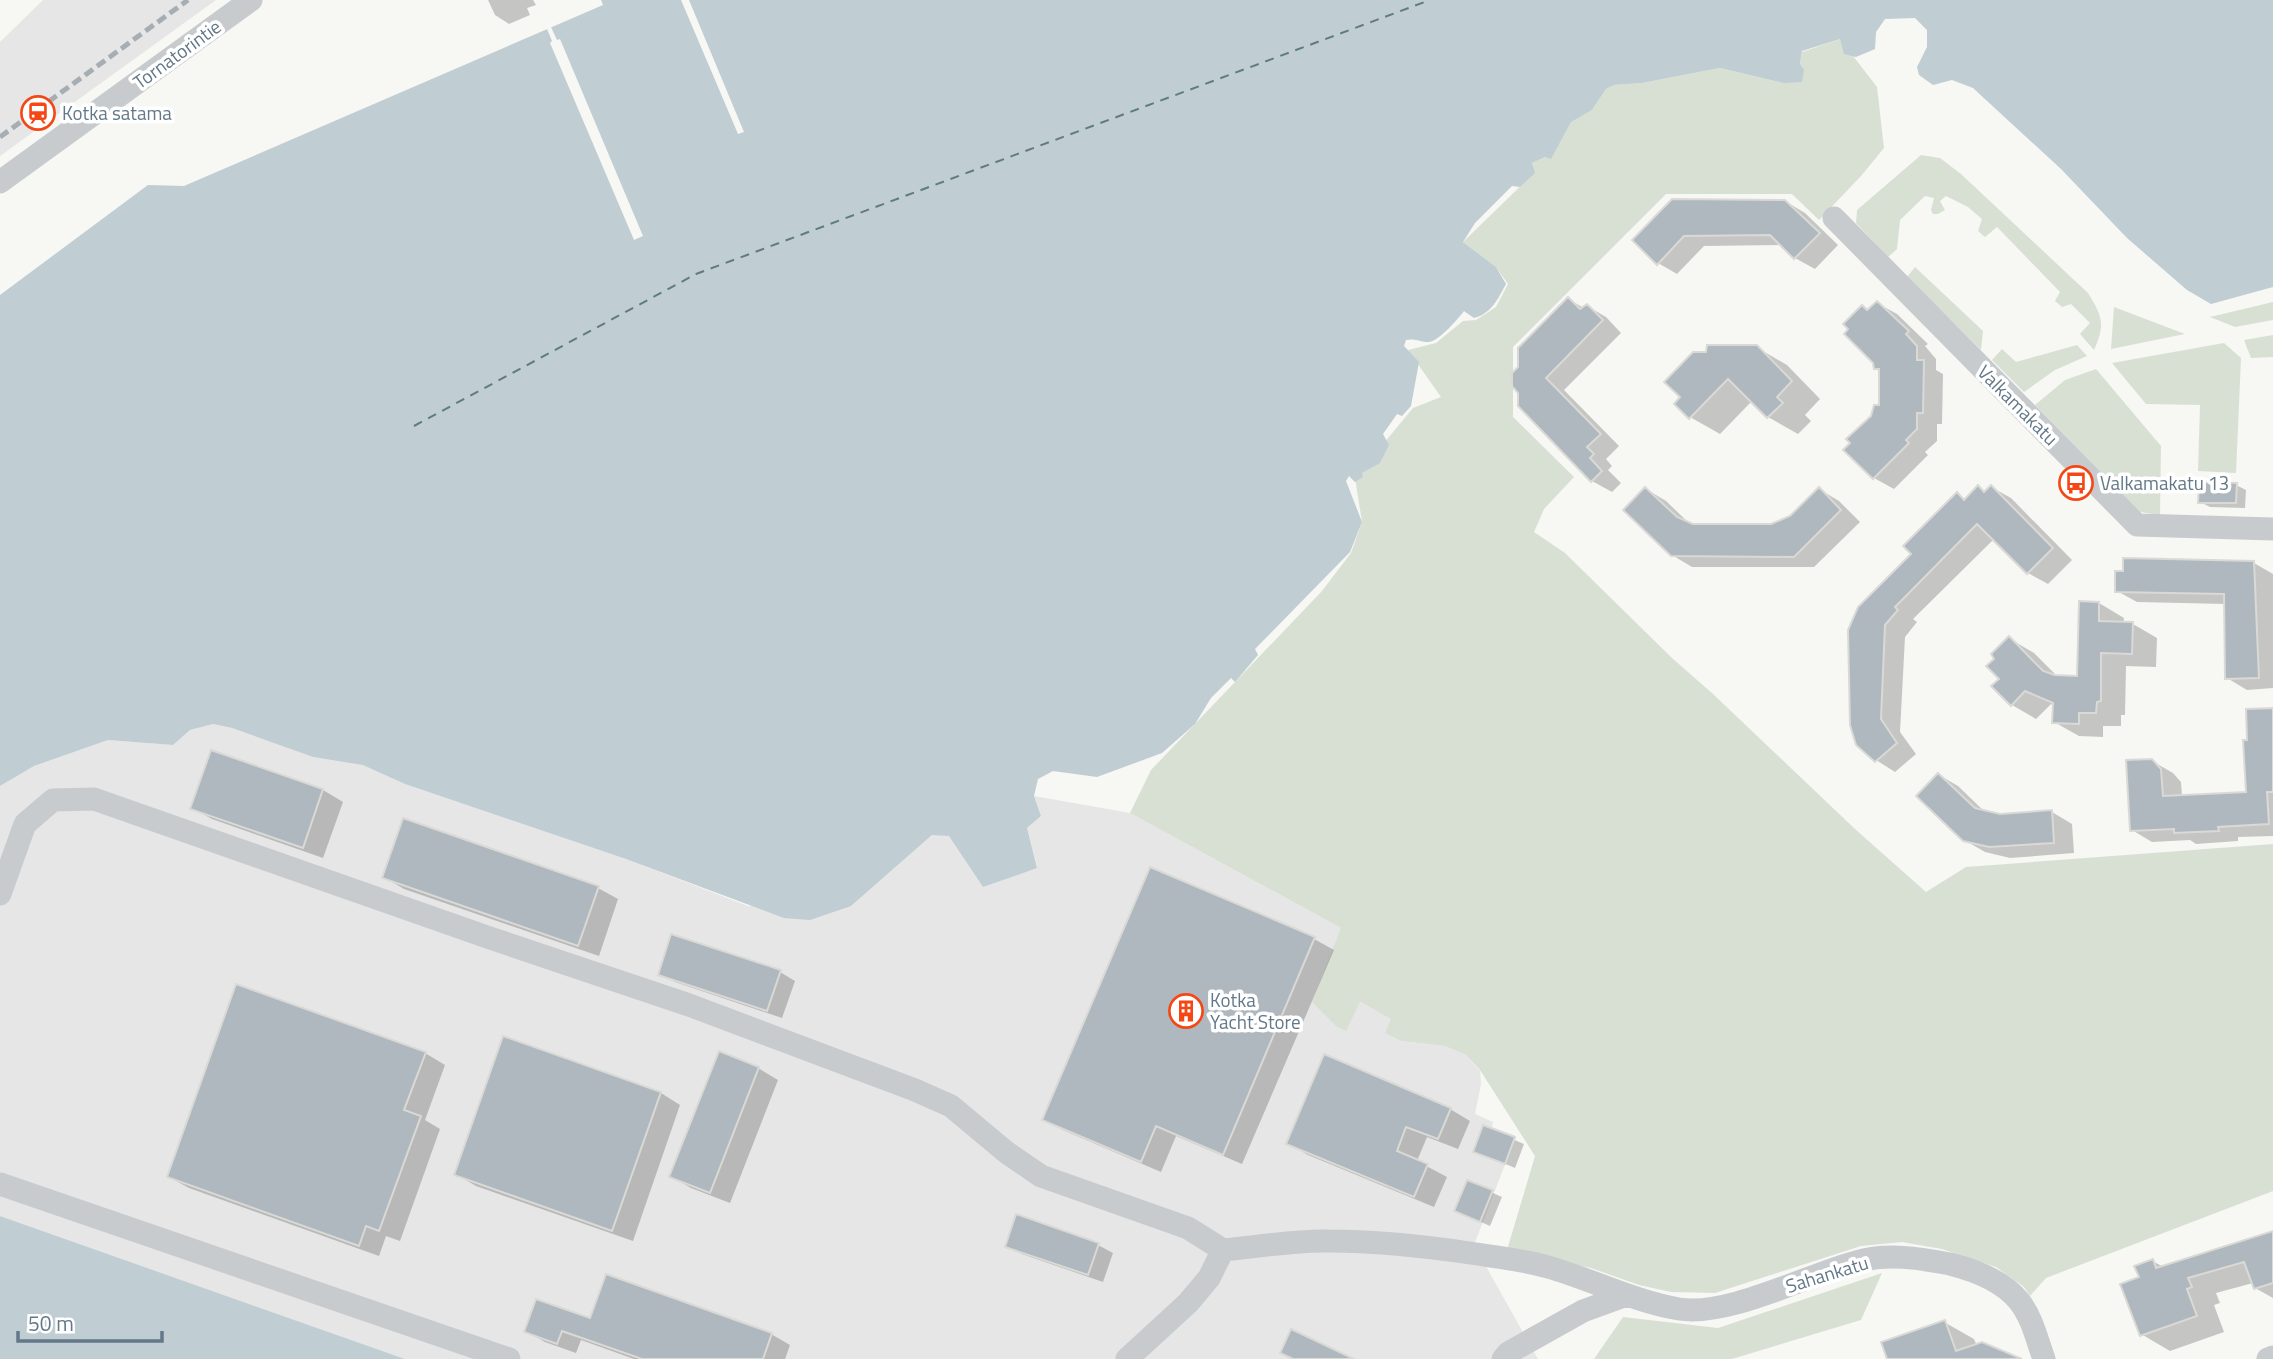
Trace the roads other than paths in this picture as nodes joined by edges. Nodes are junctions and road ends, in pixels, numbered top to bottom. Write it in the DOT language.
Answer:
graph roads {
  1 [pos="251,0"];
  2 [pos="0,182"];
  3 [pos="1834,218"];
  4 [pos="2273,530"];
  5 [pos="0,894"];
  6 [pos="0,1184"];
  7 [pos="1223,1250"];
  8 [pos="1624,1296"];
  9 [pos="2273,1357"];
  10 [pos="509,1359"];
  11 [pos="1127,1359"];
  12 [pos="1503,1359"];
  13 [pos="2044,1359"];
  14 [pos="2268,1359"];
  1 -- 2 [label="street, Tornatorintie"];
  3 -- 4 [label="street, Valkamakatu"];
  5 -- 7 [label="street"];
  6 -- 10 [label="street"];
  7 -- 8 [label="street, Sahankatu"];
  7 -- 11 [label="street"];
  8 -- 12 [label="street"];
  8 -- 13 [label="street, Sahankatu"];
  9 -- 14 [label="street"];
}
